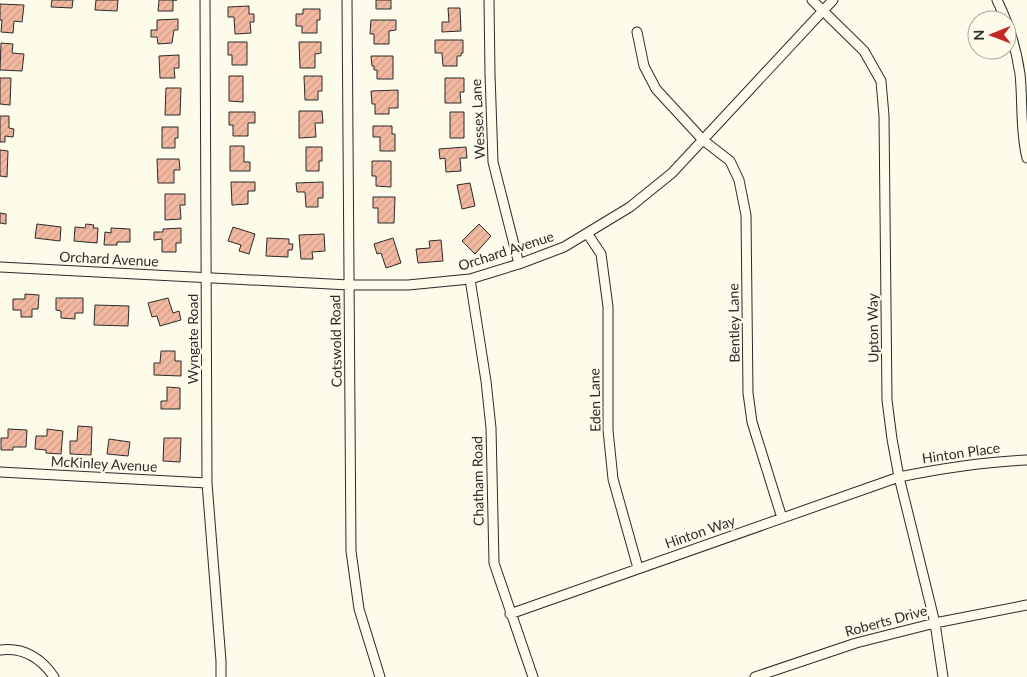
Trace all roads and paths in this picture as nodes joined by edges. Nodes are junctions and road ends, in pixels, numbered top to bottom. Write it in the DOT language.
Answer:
graph roads {
  1 [pos="205,0"];
  2 [pos="347,0"];
  3 [pos="489,0"];
  4 [pos="812,0"];
  5 [pos="833,0"];
  6 [pos="997,0"];
  7 [pos="824,10"];
  8 [pos="636,32"];
  9 [pos="703,140"];
  10 [pos="1027,158"];
  11 [pos="587,233"];
  12 [pos="519,264"];
  13 [pos="0,267"];
  14 [pos="206,278"];
  15 [pos="470,279"];
  16 [pos="349,285"];
  17 [pos="1027,460"];
  18 [pos="0,472"];
  19 [pos="899,477"];
  20 [pos="207,483"];
  21 [pos="782,518"];
  22 [pos="638,568"];
  23 [pos="1027,604"];
  24 [pos="510,614"];
  25 [pos="936,623"];
  26 [pos="0,650"];
  27 [pos="54,677"];
  28 [pos="220,677"];
  29 [pos="380,677"];
  30 [pos="533,677"];
  31 [pos="755,677"];
  32 [pos="943,677"];
  1 -- 14 [label="street, Wyngate Road"];
  2 -- 16 [label="street, Cotswold Road"];
  3 -- 12 [label="street, Wessex Lane"];
  4 -- 7 [label="street, Upton Way"];
  5 -- 7 [label="street, Orchard Avenue"];
  6 -- 10 [label="street"];
  7 -- 9 [label="street, Orchard Avenue"];
  7 -- 19 [label="street, Upton Way"];
  8 -- 9 [label="street, Bentley Lane"];
  9 -- 11 [label="street, Orchard Avenue"];
  9 -- 21 [label="street, Bentley Lane"];
  11 -- 12 [label="street, Orchard Avenue"];
  11 -- 22 [label="street, Eden Lane"];
  12 -- 15 [label="street, Orchard Avenue"];
  13 -- 14 [label="street, Orchard Avenue"];
  14 -- 16 [label="street, Orchard Avenue"];
  14 -- 20 [label="street, Wyngate Road"];
  15 -- 16 [label="street, Orchard Avenue"];
  15 -- 24 [label="street, Chatham Road"];
  16 -- 29 [label="street, Cotswold Road"];
  17 -- 19 [label="street, Hinton Place"];
  18 -- 20 [label="street, McKinley Avenue"];
  19 -- 21 [label="street, Hinton Way"];
  19 -- 25 [label="street, Upton Way"];
  20 -- 28 [label="street, Wyngate Road"];
  21 -- 22 [label="street, Hinton Way"];
  22 -- 24 [label="street, Hinton Way"];
  23 -- 25 [label="street, Roberts Drive"];
  24 -- 30 [label="street, Chatham Road"];
  25 -- 31 [label="street, Roberts Drive"];
  25 -- 32 [label="street, Upton Way"];
  26 -- 27 [label="street"];
}
